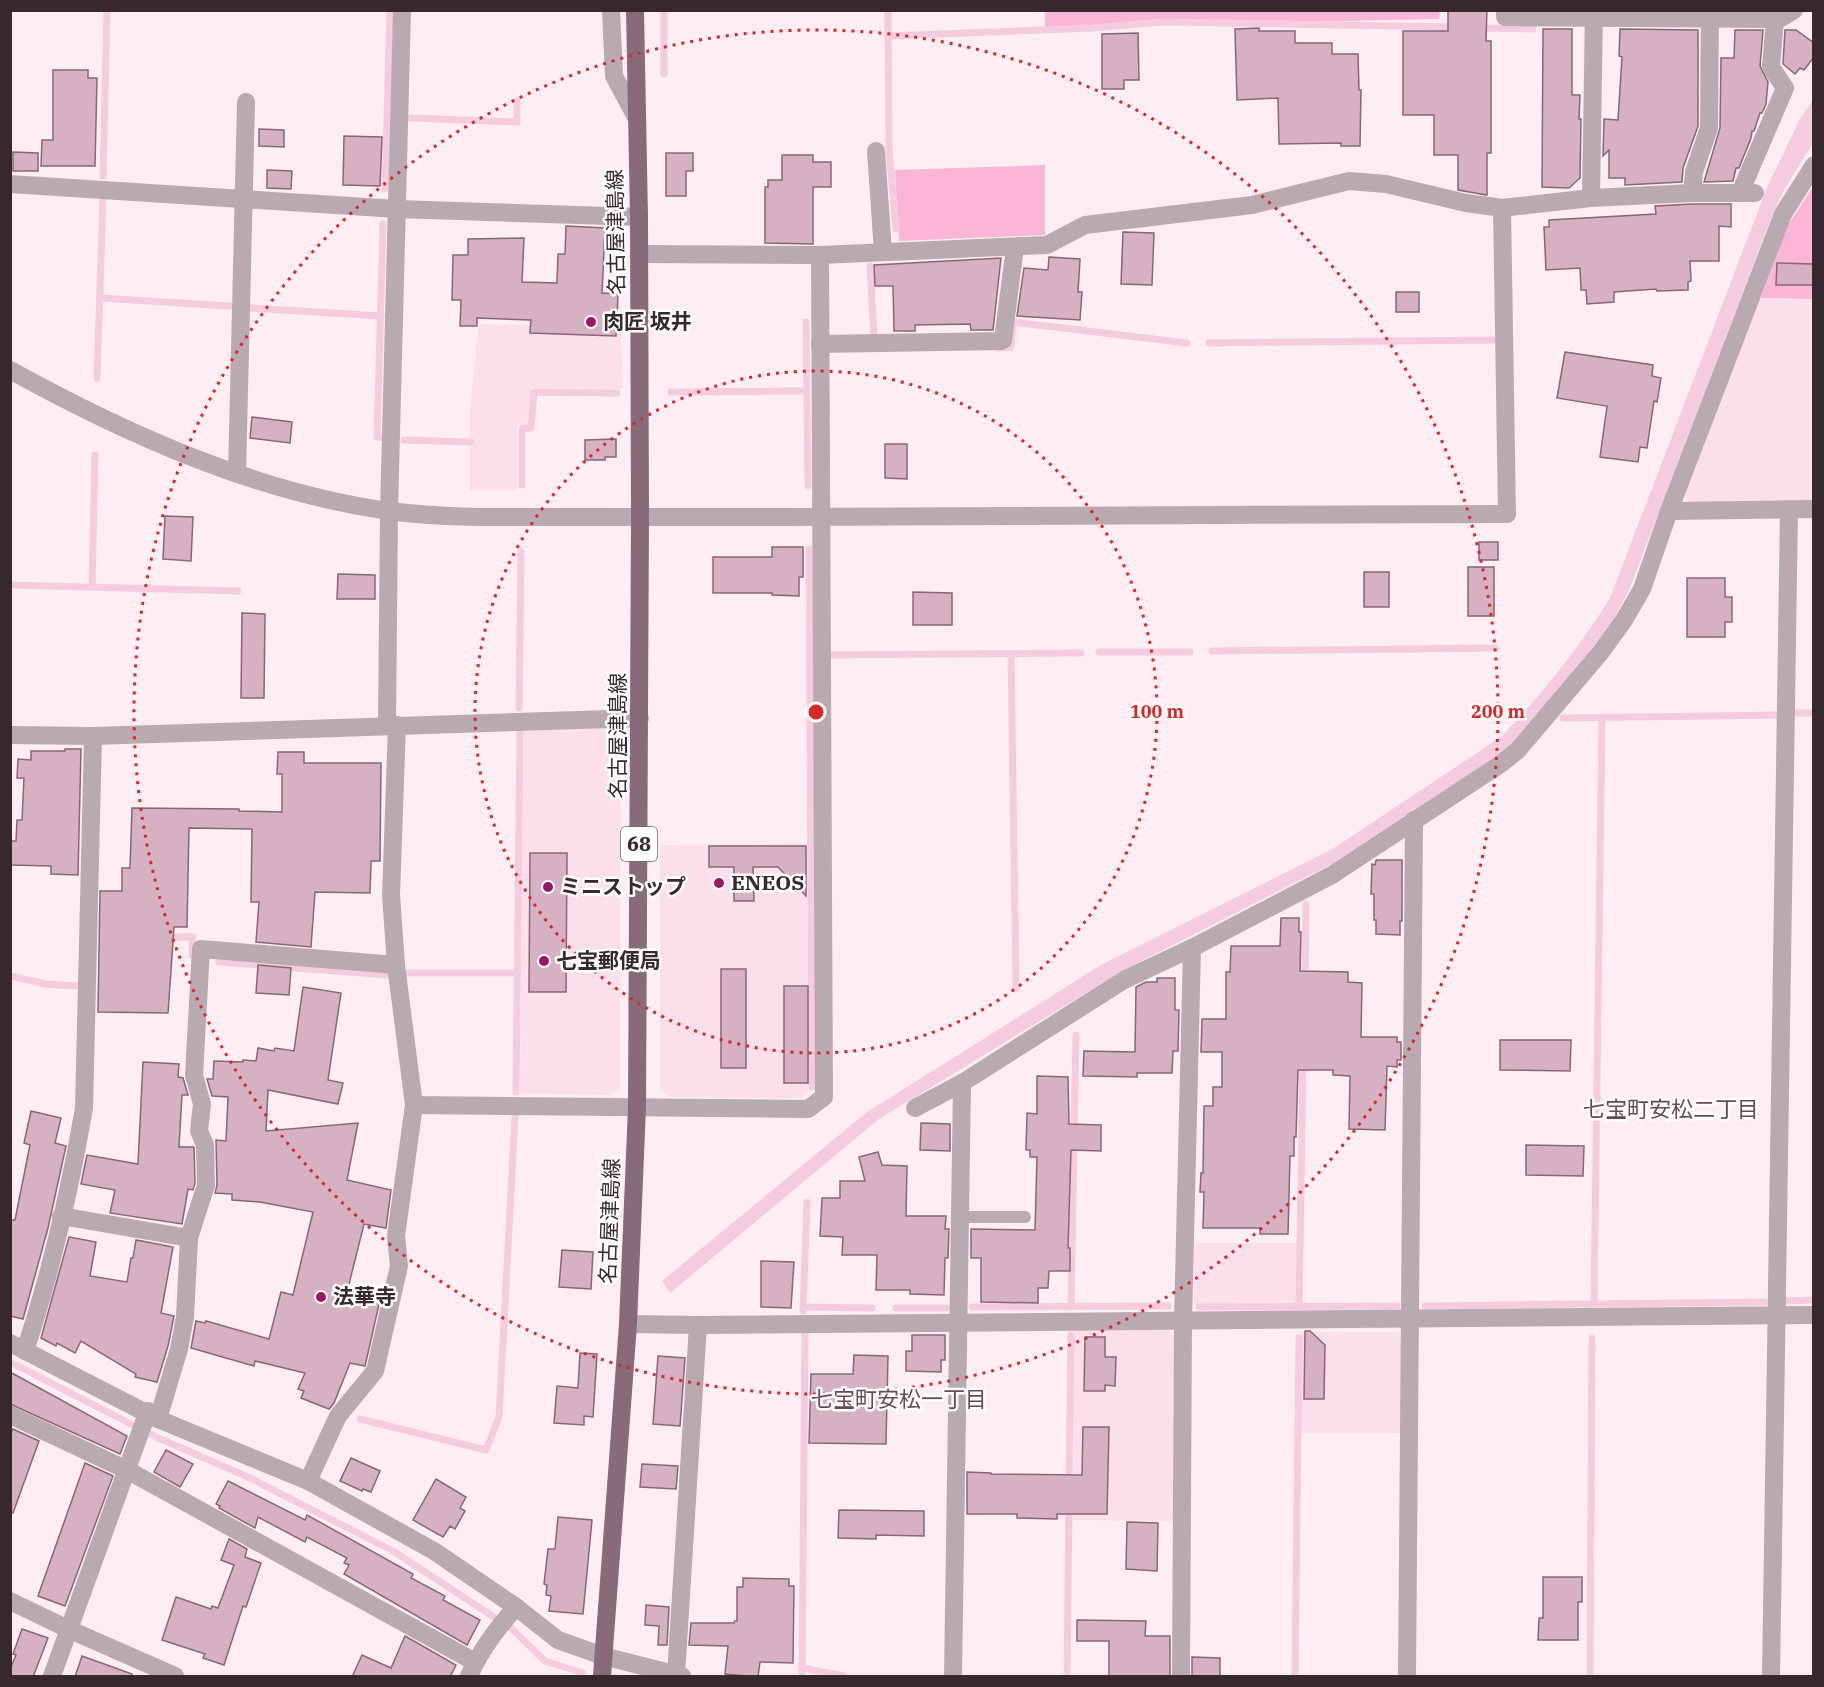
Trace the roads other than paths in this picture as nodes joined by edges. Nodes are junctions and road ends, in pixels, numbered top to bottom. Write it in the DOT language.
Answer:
graph roads {
  1 [pos="402,10"];
  2 [pos="611,10"];
  3 [pos="635,10"];
  4 [pos="1505,10"];
  5 [pos="1794,10"];
  6 [pos="1594,14"];
  7 [pos="1710,14"];
  8 [pos="1775,19"];
  9 [pos="246,102"];
  10 [pos="637,119"];
  11 [pos="876,152"];
  12 [pos="1814,165"];
  13 [pos="10,184"];
  14 [pos="1692,193"];
  15 [pos="243,198"];
  16 [pos="1591,198"];
  17 [pos="1502,208"];
  18 [pos="397,210"];
  19 [pos="639,217"];
  20 [pos="1015,247"];
  21 [pos="883,252"];
  22 [pos="639,254"];
  23 [pos="820,255"];
  24 [pos="820,344"];
  25 [pos="10,370"];
  26 [pos="237,474"];
  27 [pos="1814,509"];
  28 [pos="1789,510"];
  29 [pos="389,511"];
  30 [pos="1669,511"];
  31 [pos="821,516"];
  32 [pos="640,517"];
  33 [pos="640,718"];
  34 [pos="392,725"];
  35 [pos="10,735"];
  36 [pos="93,736"];
  37 [pos="1414,820"];
  38 [pos="1192,948"];
  39 [pos="396,965"];
  40 [pos="962,1083"];
  41 [pos="414,1105"];
  42 [pos="637,1107"];
  43 [pos="915,1108"];
  44 [pos="61,1216"];
  45 [pos="960,1217"];
  46 [pos="1025,1217"];
  47 [pos="189,1239"];
  48 [pos="1777,1315"];
  49 [pos="1814,1315"];
  50 [pos="1410,1319"];
  51 [pos="958,1321"];
  52 [pos="1183,1321"];
  53 [pos="628,1324"];
  54 [pos="698,1325"];
  55 [pos="18,1347"];
  56 [pos="10,1415"];
  57 [pos="150,1416"];
  58 [pos="127,1470"];
  59 [pos="308,1481"];
  60 [pos="10,1600"];
  61 [pos="513,1610"];
  62 [pos="68,1629"];
  63 [pos="603,1656"];
  64 [pos="472,1669"];
  65 [pos="679,1676"];
  66 [pos="52,1677"];
  67 [pos="175,1677"];
  68 [pos="602,1677"];
  69 [pos="953,1677"];
  70 [pos="1181,1677"];
  71 [pos="1407,1677"];
  72 [pos="1771,1677"];
  1 -- 18 [label="street"];
  2 -- 10 [label="street"];
  3 -- 10 [label="main road, 名古屋津島線 / 68"];
  4 -- 6 [label="street"];
  5 -- 8 [label="street"];
  6 -- 7 [label="street"];
  6 -- 16 [label="street"];
  7 -- 8 [label="street"];
  7 -- 14 [label="street"];
  8 -- 14 [label="street"];
  9 -- 15 [label="street"];
  10 -- 19 [label="main road, 名古屋津島線 / 68"];
  11 -- 21 [label="street"];
  12 -- 30 [label="street"];
  13 -- 15 [label="street"];
  14 -- 16 [label="street"];
  15 -- 18 [label="street"];
  15 -- 26 [label="street"];
  16 -- 17 [label="street"];
  17 -- 20 [label="street"];
  17 -- 31 [label="street"];
  18 -- 19 [label="street"];
  18 -- 29 [label="street"];
  19 -- 22 [label="main road, 名古屋津島線 / 68"];
  20 -- 21 [label="street"];
  20 -- 24 [label="street"];
  21 -- 23 [label="street"];
  22 -- 23 [label="street"];
  22 -- 32 [label="main road, 名古屋津島線 / 68"];
  23 -- 24 [label="street"];
  24 -- 31 [label="street"];
  25 -- 26 [label="street"];
  26 -- 29 [label="street"];
  27 -- 28 [label="street"];
  28 -- 30 [label="street"];
  28 -- 48 [label="street"];
  29 -- 32 [label="street"];
  29 -- 34 [label="street"];
  30 -- 37 [label="street"];
  31 -- 32 [label="street"];
  31 -- 42 [label="street"];
  32 -- 33 [label="main road, 名古屋津島線 / 68"];
  33 -- 34 [label="street"];
  33 -- 42 [label="main road, 名古屋津島線 / 68"];
  34 -- 36 [label="street"];
  34 -- 39 [label="street"];
  35 -- 36 [label="street"];
  36 -- 44 [label="street"];
  37 -- 38 [label="street"];
  37 -- 50 [label="street"];
  38 -- 40 [label="street"];
  38 -- 52 [label="street"];
  39 -- 41 [label="street"];
  39 -- 47 [label="street"];
  40 -- 43 [label="street"];
  40 -- 45 [label="street"];
  41 -- 42 [label="street"];
  41 -- 59 [label="street"];
  42 -- 53 [label="main road, 名古屋津島線 / 68"];
  44 -- 47 [label="street"];
  44 -- 55 [label="street"];
  45 -- 46 [label="lane"];
  45 -- 51 [label="street"];
  47 -- 57 [label="street"];
  48 -- 49 [label="street"];
  48 -- 50 [label="street"];
  48 -- 72 [label="street"];
  50 -- 52 [label="street"];
  50 -- 71 [label="street"];
  51 -- 52 [label="street"];
  51 -- 54 [label="street"];
  51 -- 69 [label="street"];
  52 -- 70 [label="street"];
  53 -- 54 [label="street"];
  53 -- 63 [label="main road, 名古屋津島線 / 68"];
  54 -- 65 [label="street"];
  55 -- 57 [label="street"];
  56 -- 58 [label="street"];
  57 -- 58 [label="street"];
  57 -- 59 [label="street"];
  58 -- 62 [label="street"];
  58 -- 64 [label="street"];
  59 -- 61 [label="street"];
  60 -- 62 [label="street"];
  61 -- 63 [label="street"];
  61 -- 64 [label="street"];
  62 -- 66 [label="street"];
  62 -- 67 [label="street"];
  63 -- 65 [label="street"];
  63 -- 68 [label="main road, 名古屋津島線 / 68"];
}
